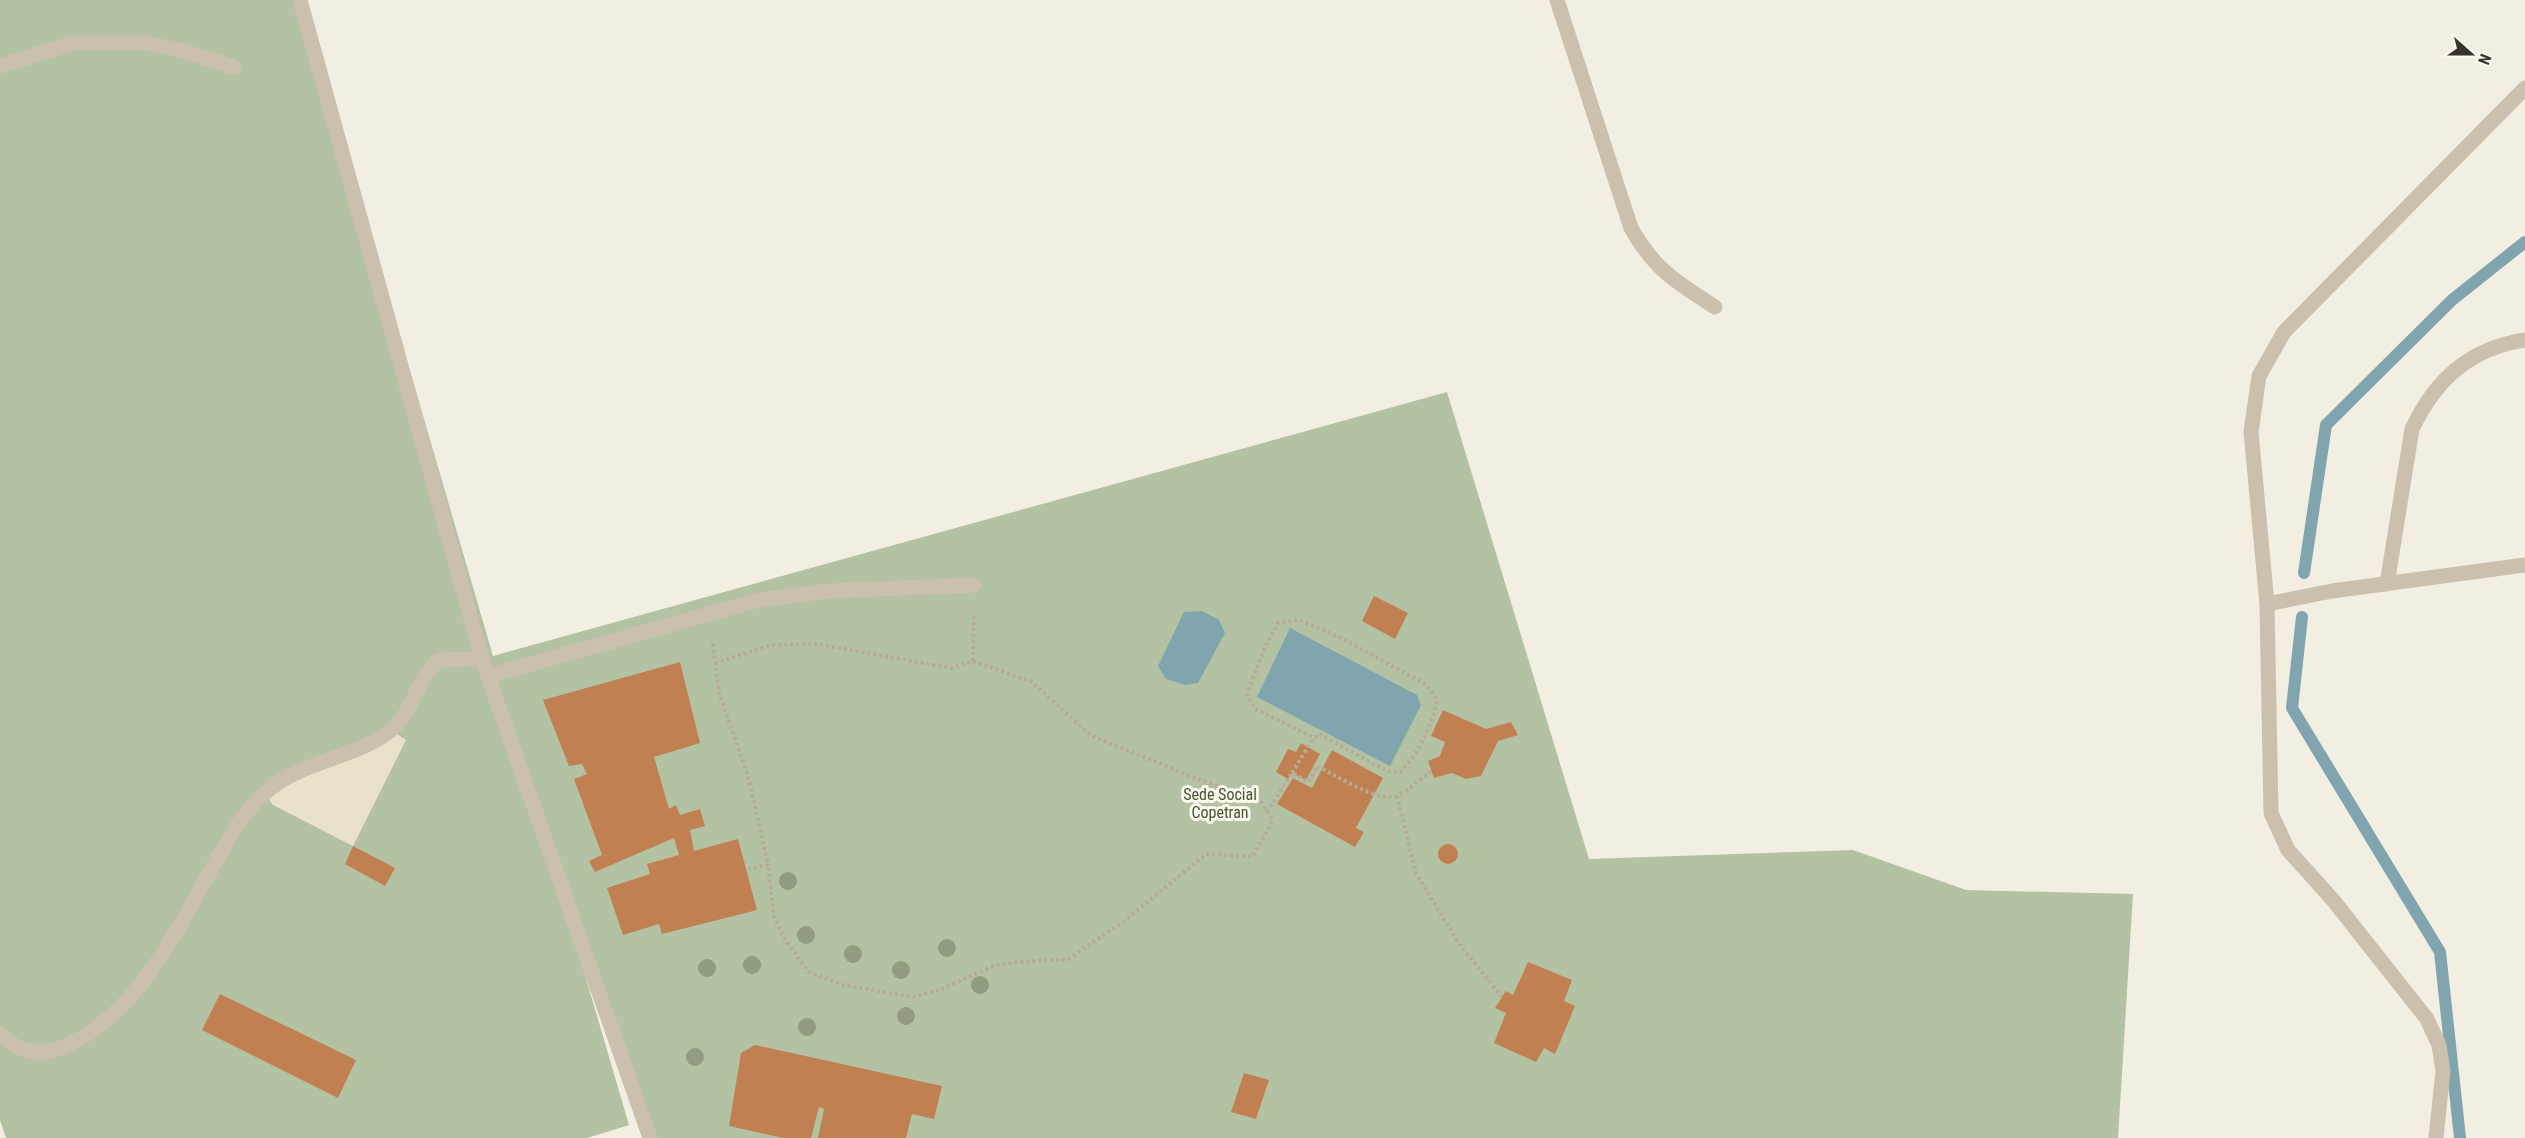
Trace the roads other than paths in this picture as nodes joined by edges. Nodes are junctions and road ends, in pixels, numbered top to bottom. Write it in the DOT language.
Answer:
graph roads {
  1 [pos="300,0"];
  2 [pos="1557,0"];
  3 [pos="0,66"];
  4 [pos="234,67"];
  5 [pos="2525,88"];
  6 [pos="1715,307"];
  7 [pos="2525,340"];
  8 [pos="2525,565"];
  9 [pos="2387,584"];
  10 [pos="974,585"];
  11 [pos="2267,604"];
  12 [pos="482,659"];
  13 [pos="488,676"];
  14 [pos="0,1034"];
  15 [pos="650,1138"];
  16 [pos="2436,1138"];
  1 -- 12 [label="street"];
  2 -- 6 [label="street"];
  3 -- 4 [label="street"];
  5 -- 11 [label="street"];
  7 -- 9 [label="street"];
  8 -- 9 [label="street"];
  9 -- 11 [label="street"];
  10 -- 13 [label="street"];
  11 -- 16 [label="street"];
  12 -- 13 [label="street"];
  12 -- 14 [label="street"];
  13 -- 15 [label="street"];
}
